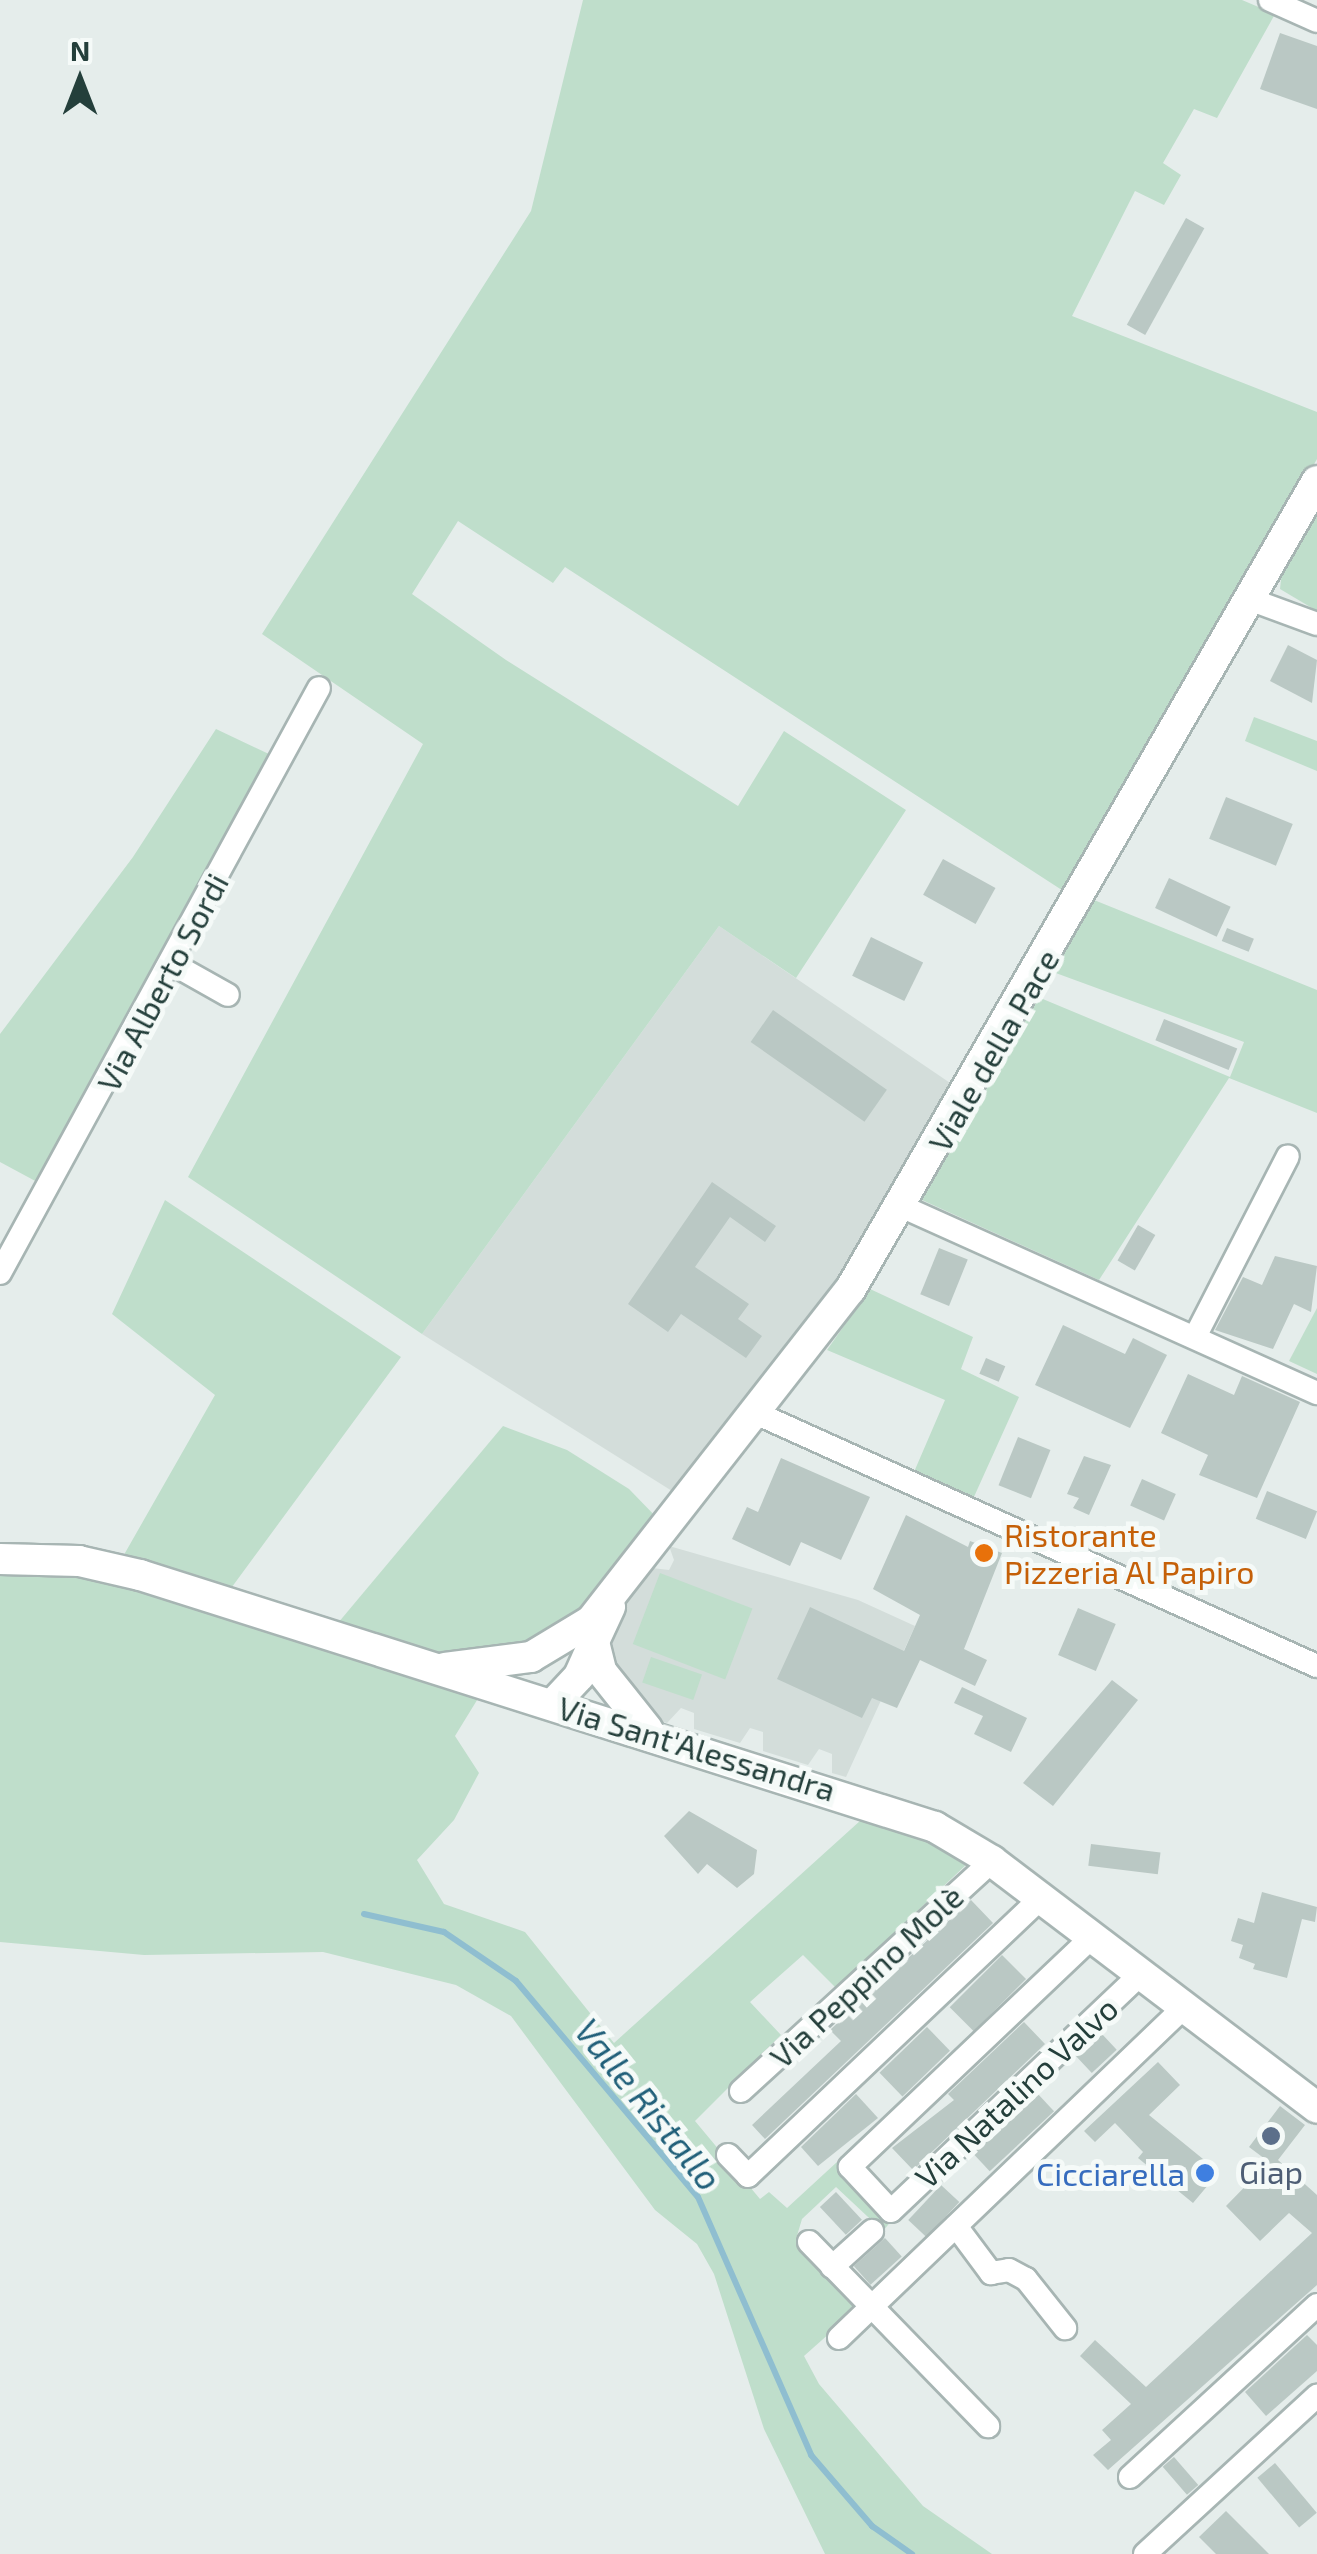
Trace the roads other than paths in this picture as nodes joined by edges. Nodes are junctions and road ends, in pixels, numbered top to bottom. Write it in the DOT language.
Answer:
graph roads {
  1 [pos="1270,0"];
  2 [pos="1317,20"];
  3 [pos="1317,482"];
  4 [pos="1249,599"];
  5 [pos="1317,624"];
  6 [pos="319,688"];
  7 [pos="171,963"];
  8 [pos="228,995"];
  9 [pos="1288,1156"];
  10 [pos="903,1207"];
  11 [pos="0,1274"];
  12 [pos="1194,1338"];
  13 [pos="1317,1393"];
  14 [pos="758,1414"];
  15 [pos="0,1559"];
  16 [pos="622,1588"];
  17 [pos="563,1640"];
  18 [pos="594,1642"];
  19 [pos="1317,1666"];
  20 [pos="445,1668"];
  21 [pos="554,1703"];
  22 [pos="650,1732"];
  23 [pos="992,1861"];
  24 [pos="1040,1899"];
  25 [pos="1092,1937"];
  26 [pos="1141,1974"];
  27 [pos="1184,2008"];
  28 [pos="741,2092"];
  29 [pos="1317,2108"];
  30 [pos="728,2155"];
  31 [pos="956,2226"];
  32 [pos="872,2231"];
  33 [pos="809,2242"];
  34 [pos="832,2267"];
  35 [pos="1317,2305"];
  36 [pos="871,2308"];
  37 [pos="1065,2328"];
  38 [pos="839,2338"];
  39 [pos="1317,2396"];
  40 [pos="988,2426"];
  41 [pos="1130,2478"];
  42 [pos="1145,2554"];
  1 -- 2 [label="street"];
  3 -- 4 [label="street, Viale della Pace"];
  4 -- 5 [label="street"];
  4 -- 10 [label="street, Viale della Pace"];
  6 -- 7 [label="street, Via Alberto Sordi"];
  7 -- 8 [label="street"];
  7 -- 11 [label="street, Via Alberto Sordi"];
  9 -- 12 [label="street"];
  10 -- 12 [label="street"];
  10 -- 14 [label="street, Viale della Pace"];
  12 -- 13 [label="street"];
  14 -- 16 [label="street, Viale della Pace"];
  14 -- 19 [label="street"];
  15 -- 20 [label="street, Via Sant'Alessandra"];
  16 -- 17 [label="street"];
  16 -- 18 [label="street"];
  17 -- 20 [label="street"];
  17 -- 21 [label="street"];
  18 -- 21 [label="street"];
  18 -- 22 [label="street"];
  20 -- 21 [label="street, Via Sant'Alessandra"];
  21 -- 22 [label="street, Via Sant'Alessandra"];
  22 -- 23 [label="street, Via Sant'Alessandra"];
  23 -- 24 [label="street, Via Sant'Alessandra"];
  23 -- 28 [label="street, Via Peppino Molè"];
  24 -- 25 [label="street, Via Sant'Alessandra"];
  24 -- 30 [label="street"];
  25 -- 26 [label="street, Via Sant'Alessandra"];
  25 -- 26 [label="street, Via Natalino Valvo"];
  26 -- 27 [label="street, Via Sant'Alessandra"];
  27 -- 29 [label="street, Via Sant'Alessandra"];
  27 -- 31 [label="street"];
  31 -- 36 [label="street"];
  31 -- 37 [label="street"];
  32 -- 34 [label="street"];
  33 -- 34 [label="street"];
  34 -- 36 [label="street"];
  35 -- 41 [label="street"];
  36 -- 38 [label="street"];
  36 -- 40 [label="street"];
  39 -- 42 [label="street"];
}
